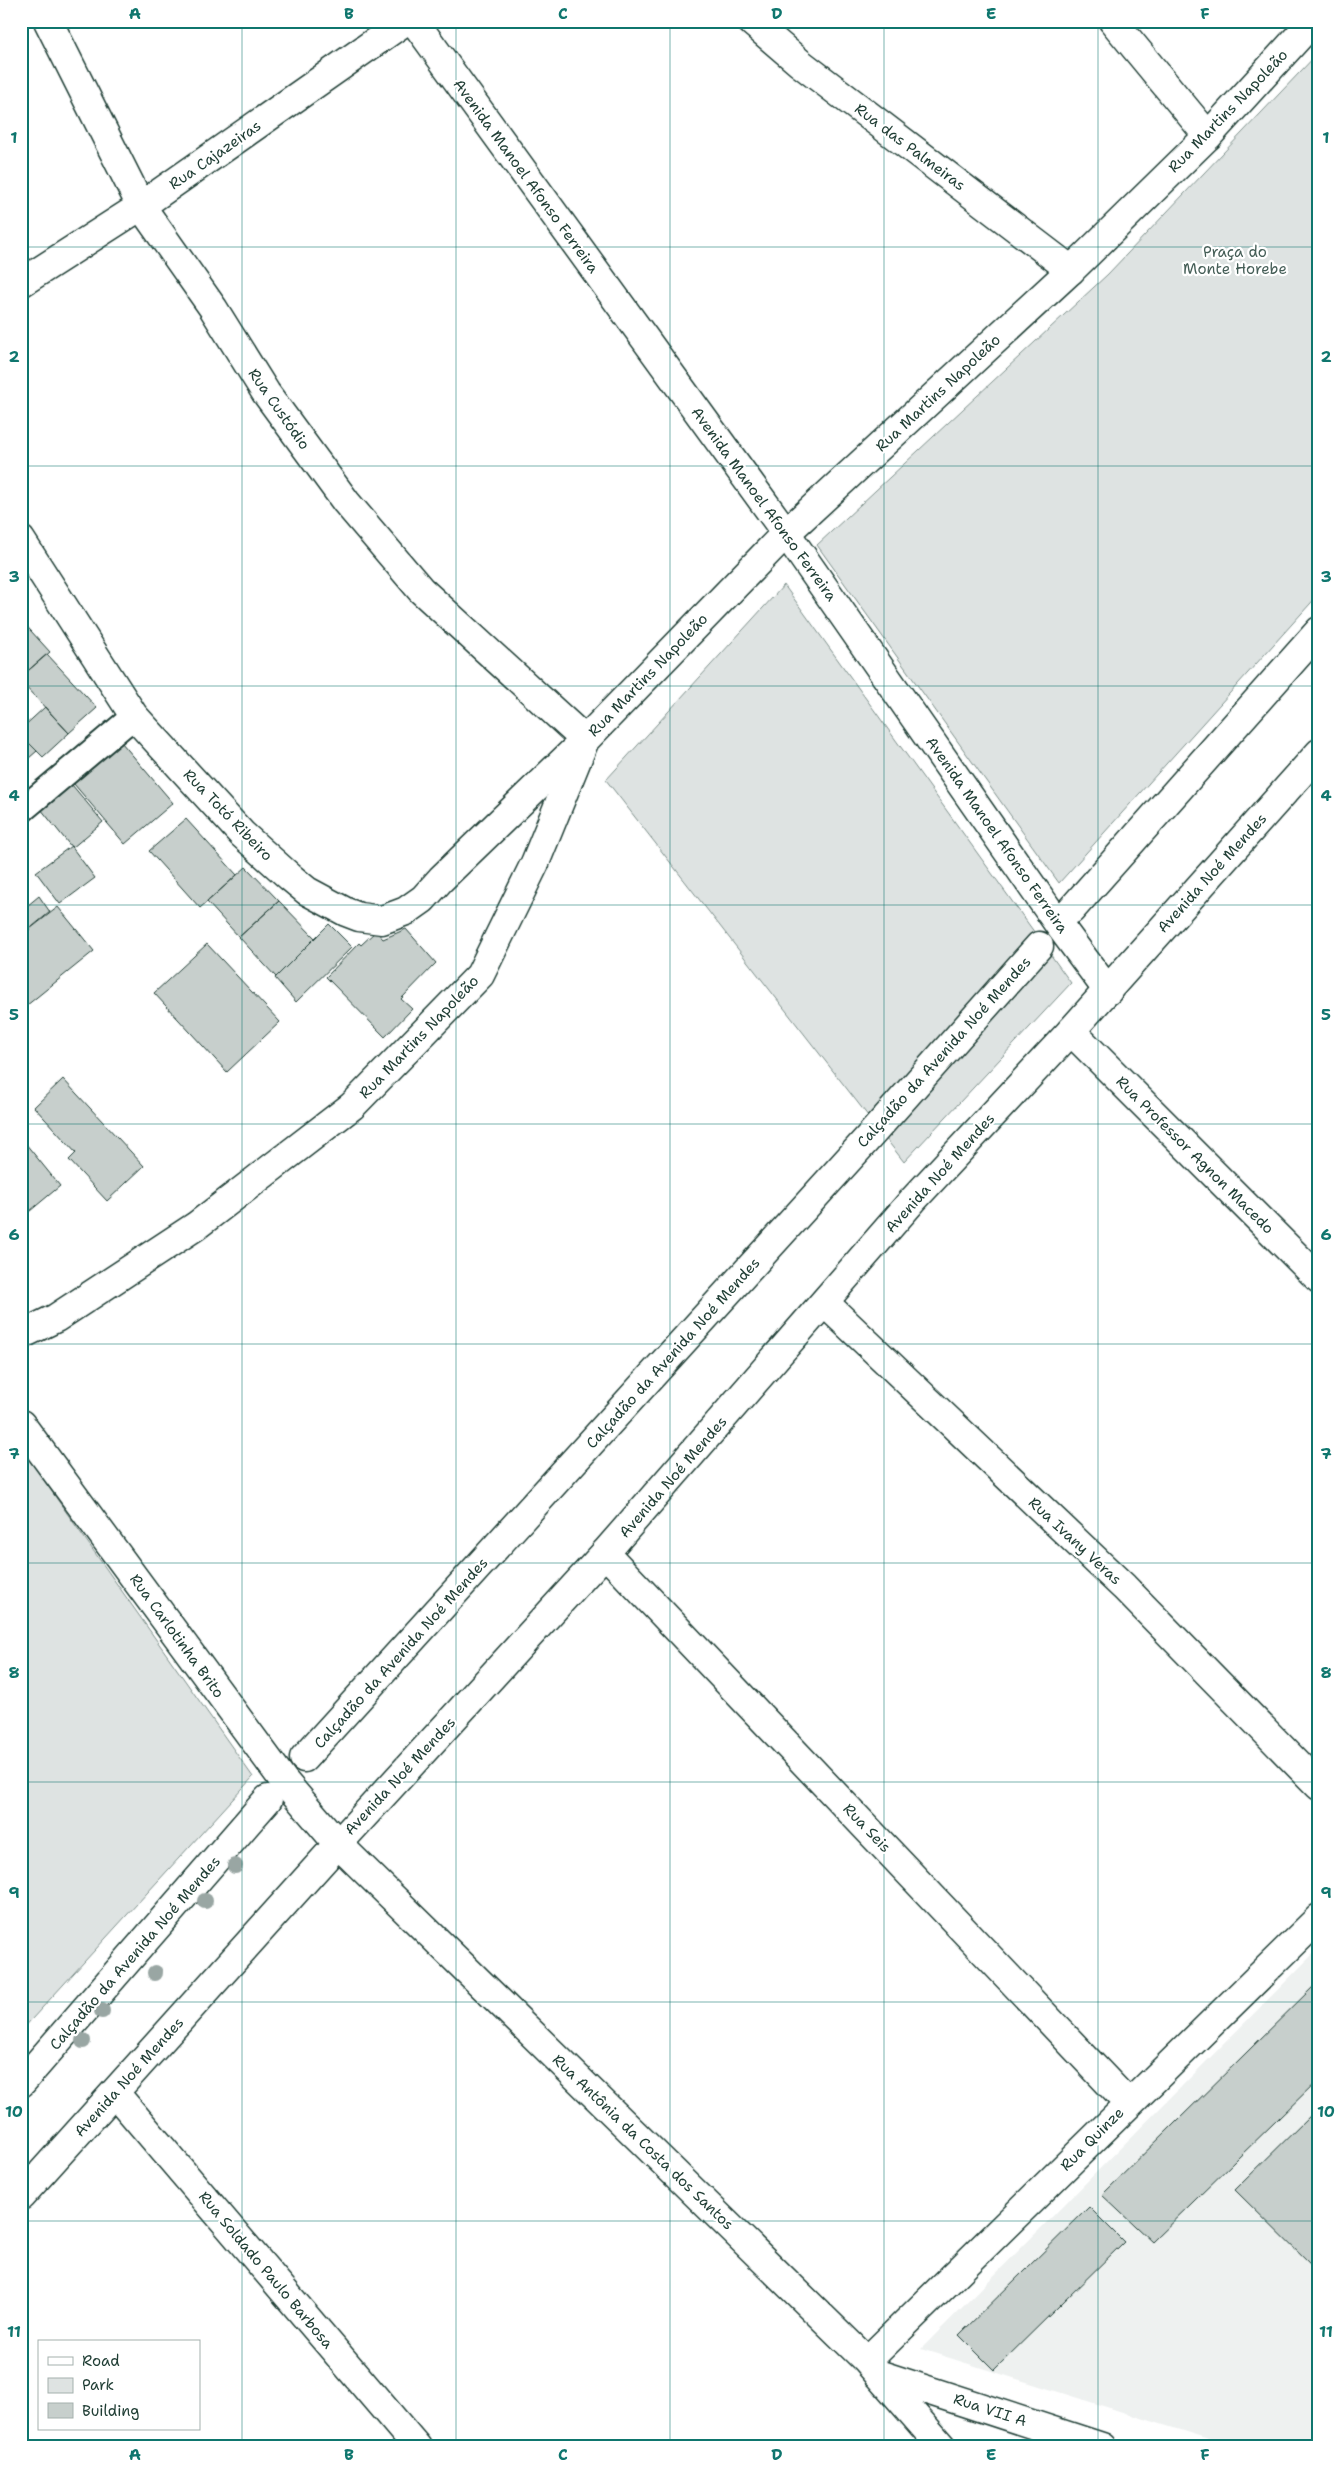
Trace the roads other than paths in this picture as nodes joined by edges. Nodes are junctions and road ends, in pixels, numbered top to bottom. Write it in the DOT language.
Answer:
graph roads {
  1 [pos="48,21"];
  2 [pos="405,21"];
  3 [pos="414,21"];
  4 [pos="751,21"];
  5 [pos="1113,21"];
  6 [pos="1314,21"];
  7 [pos="1208,136"];
  8 [pos="141,206"];
  9 [pos="1071,270"];
  10 [pos="21,283"];
  11 [pos="786,533"];
  12 [pos="24,550"];
  13 [pos="1319,631"];
  14 [pos="134,716"];
  15 [pos="585,740"];
  16 [pos="1316,762"];
  17 [pos="21,811"];
  18 [pos="1071,910"];
  19 [pos="1039,946"];
  20 [pos="1108,990"];
  21 [pos="1072,1031"];
  22 [pos="1319,1279"];
  23 [pos="825,1303"];
  24 [pos="21,1335"];
  25 [pos="21,1424"];
  26 [pos="606,1553"];
  27 [pos="304,1758"];
  28 [pos="1319,1786"];
  29 [pos="268,1800"];
  30 [pos="338,1844"];
  31 [pos="1319,1918"];
  32 [pos="21,2083"];
  33 [pos="115,2093"];
  34 [pos="1128,2103"];
  35 [pos="21,2196"];
  36 [pos="872,2367"];
  37 [pos="417,2447"];
  38 [pos="942,2447"];
  39 [pos="1102,2447"];
  1 -- 8 [label="street, Rua Custódio"];
  2 -- 8 [label="street, Rua Cajazeiras"];
  3 -- 11 [label="street, Avenida Manoel Afonso Ferreira"];
  4 -- 9 [label="street, Rua das Palmeiras"];
  5 -- 7 [label="street"];
  6 -- 7 [label="street, Rua Martins Napoleão"];
  7 -- 9 [label="street, Rua Martins Napoleão"];
  8 -- 10 [label="street, Rua Cajazeiras"];
  8 -- 15 [label="street, Rua Custódio"];
  9 -- 11 [label="street, Rua Martins Napoleão"];
  11 -- 15 [label="street, Rua Martins Napoleão"];
  11 -- 20 [label="street, Avenida Manoel Afonso Ferreira"];
  12 -- 14 [label="street, Rua Totó Ribeiro"];
  13 -- 18 [label="street"];
  14 -- 15 [label="street, Rua Totó Ribeiro"];
  14 -- 17 [label="lane"];
  15 -- 24 [label="street, Rua Martins Napoleão"];
  16 -- 20 [label="street, Avenida Noé Mendes"];
  19 -- 27 [label="street, Calçadão da Avenida Noé Mendes"];
  20 -- 21 [label="street, Avenida Noé Mendes"];
  21 -- 22 [label="street, Rua Professor Agnon Macedo"];
  21 -- 23 [label="street, Avenida Noé Mendes"];
  23 -- 26 [label="street, Avenida Noé Mendes"];
  23 -- 28 [label="street, Rua Ivany Veras"];
  25 -- 30 [label="street, Rua Carlotinha Brito"];
  26 -- 30 [label="street, Avenida Noé Mendes"];
  26 -- 34 [label="street, Rua Seis"];
  29 -- 32 [label="street, Calçadão da Avenida Noé Mendes"];
  30 -- 33 [label="street, Avenida Noé Mendes"];
  30 -- 36 [label="street, Rua Antônia da Costa dos Santos"];
  31 -- 34 [label="street, Rua Quinze"];
  33 -- 35 [label="street, Avenida Noé Mendes"];
  33 -- 37 [label="street, Rua Soldado Paulo Barbosa"];
  34 -- 36 [label="street, Rua Quinze"];
  36 -- 38 [label="street, Rua Antônia da Costa dos Santos"];
  36 -- 39 [label="street, Rua VII A"];
}
